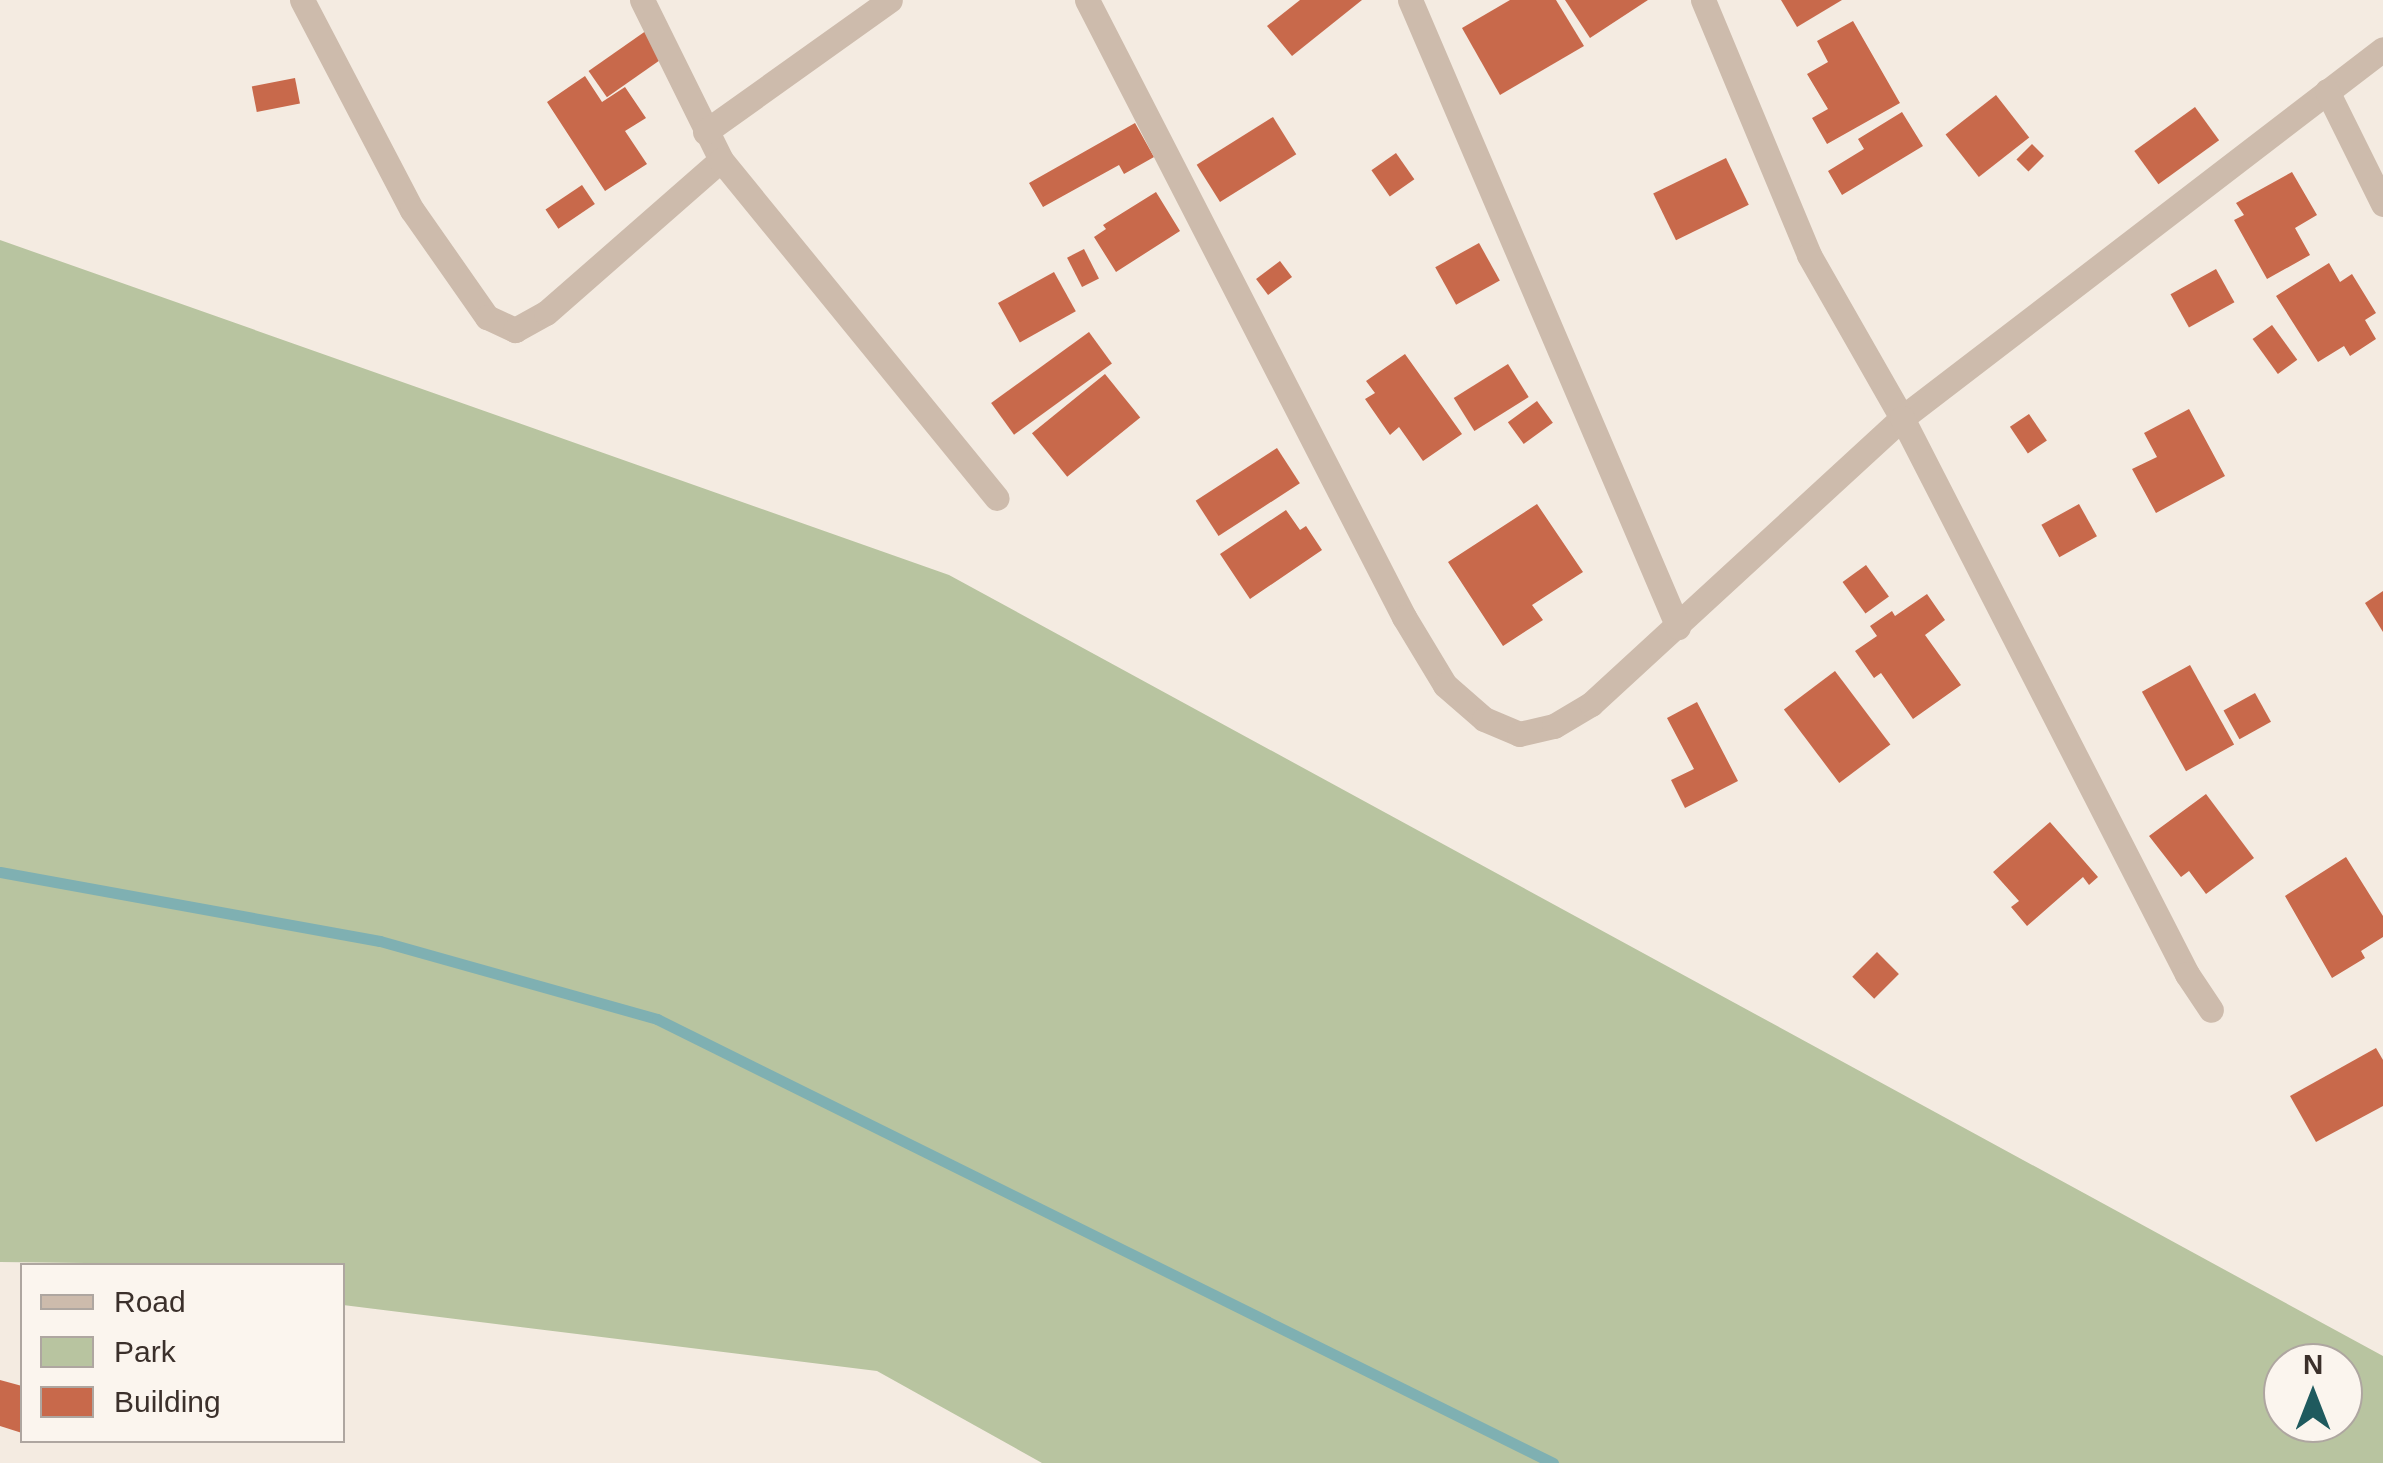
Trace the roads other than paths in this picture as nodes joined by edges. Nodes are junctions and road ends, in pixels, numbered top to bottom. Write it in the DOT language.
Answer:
graph roads {
  1 [pos="302,0"];
  2 [pos="642,0"];
  3 [pos="890,0"];
  4 [pos="1087,0"];
  5 [pos="1410,0"];
  6 [pos="1702,0"];
  7 [pos="2383,49"];
  8 [pos="2327,92"];
  9 [pos="705,132"];
  10 [pos="721,160"];
  11 [pos="2383,204"];
  12 [pos="1902,418"];
  13 [pos="998,498"];
  14 [pos="1678,627"];
  15 [pos="2211,1010"];
  1 -- 10 [label="street"];
  2 -- 9 [label="street"];
  3 -- 9 [label="street"];
  4 -- 14 [label="street"];
  5 -- 14 [label="street"];
  6 -- 12 [label="street"];
  7 -- 8 [label="street"];
  8 -- 11 [label="street"];
  8 -- 12 [label="street"];
  9 -- 10 [label="street"];
  10 -- 13 [label="street"];
  12 -- 14 [label="street"];
  12 -- 15 [label="street"];
}
